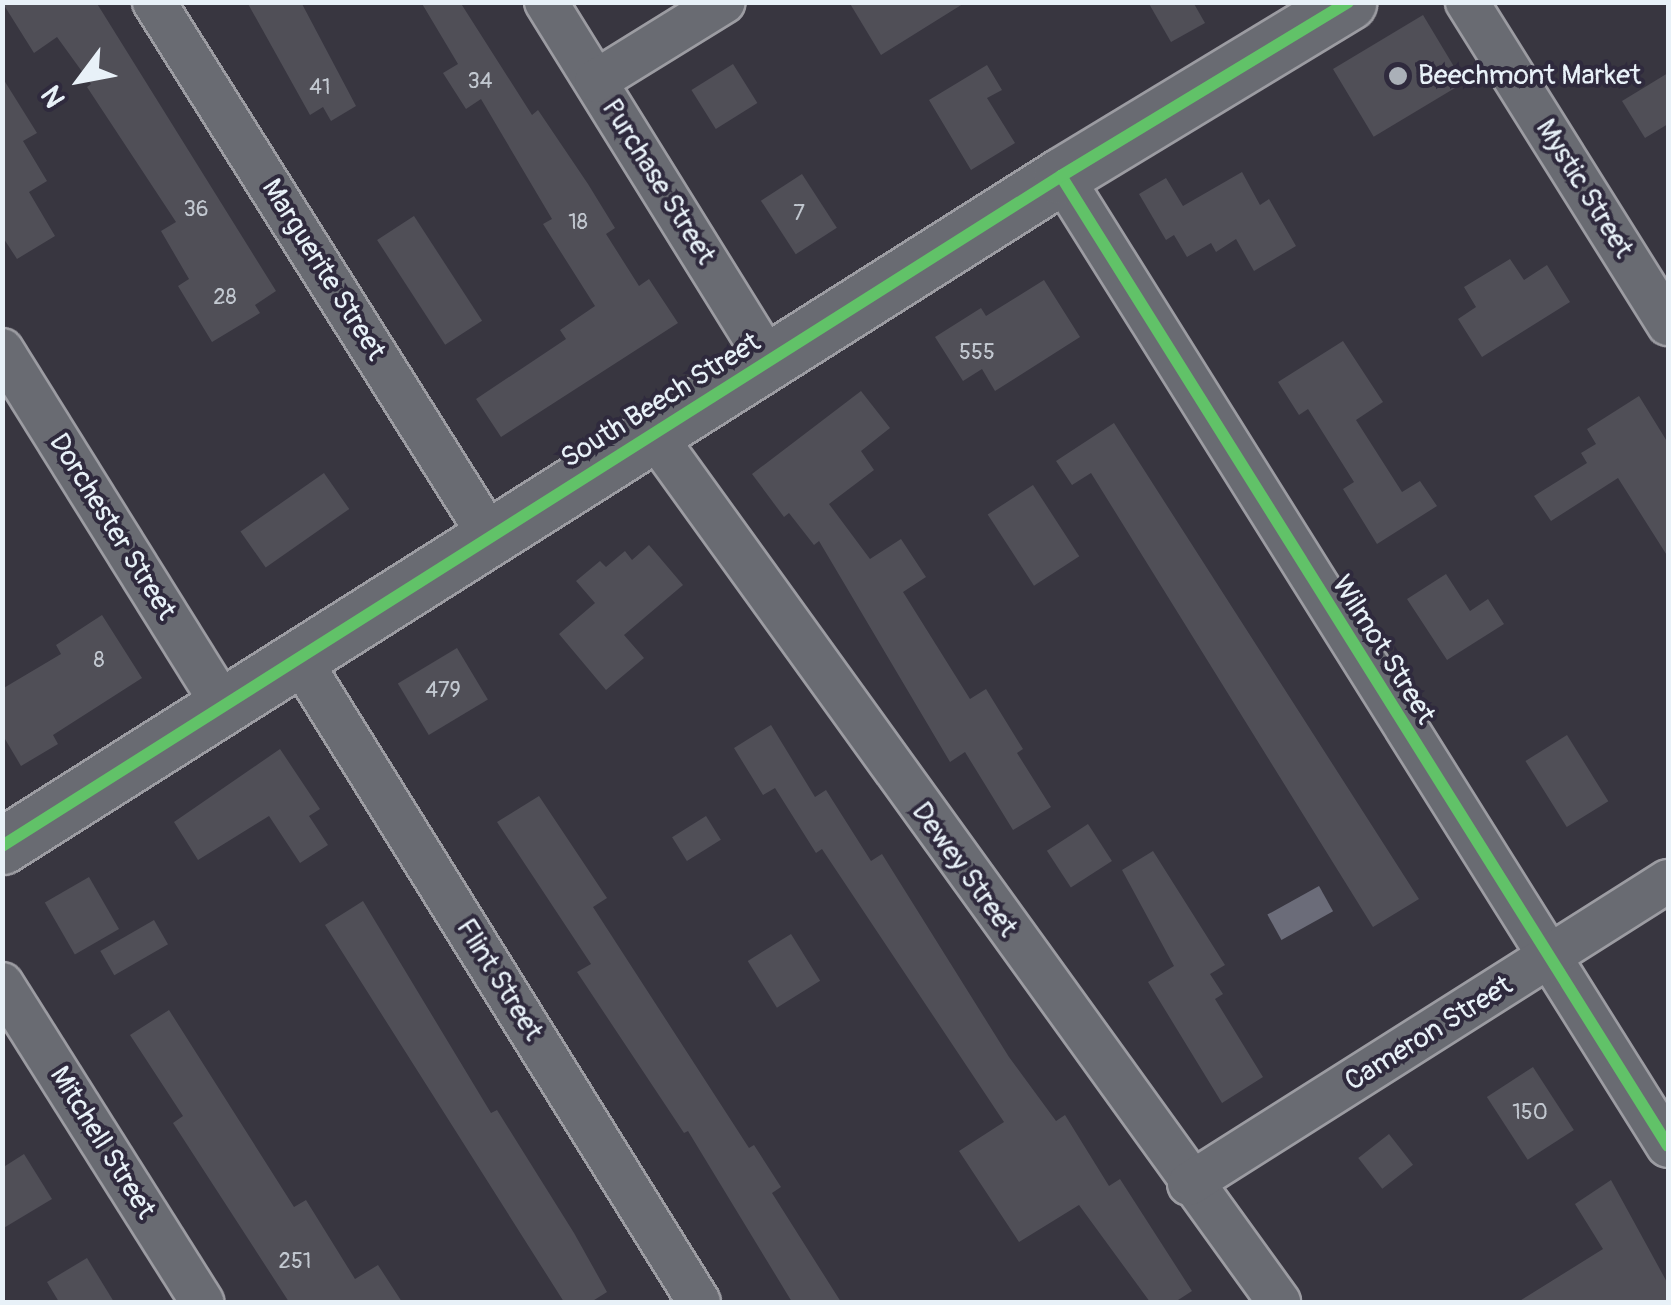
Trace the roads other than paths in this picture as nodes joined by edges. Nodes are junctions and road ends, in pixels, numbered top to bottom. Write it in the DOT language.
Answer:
graph roads {
  1 [pos="154,2"];
  2 [pos="546,2"];
  3 [pos="724,2"];
  4 [pos="1348,2"];
  5 [pos="1468,2"];
  6 [pos="596,81"];
  7 [pos="1061,176"];
  8 [pos="1668,324"];
  9 [pos="2,350"];
  10 [pos="769,361"];
  11 [pos="654,435"];
  12 [pos="492,538"];
  13 [pos="298,657"];
  14 [pos="222,704"];
  15 [pos="2,846"];
  16 [pos="1668,881"];
  17 [pos="1547,960"];
  18 [pos="2,984"];
  19 [pos="1668,1146"];
  20 [pos="1188,1184"];
  21 [pos="202,1302"];
  22 [pos="699,1302"];
  23 [pos="1279,1302"];
  1 -- 12 [label="street, Marguerite Street"];
  2 -- 6 [label="street, Purchase Street"];
  3 -- 6 [label="street"];
  4 -- 7 [label="street, South Beech Street"];
  5 -- 8 [label="street, Mystic Street"];
  6 -- 10 [label="street, Purchase Street"];
  7 -- 10 [label="street, South Beech Street"];
  7 -- 17 [label="street, Wilmot Street"];
  9 -- 14 [label="street, Dorchester Street"];
  10 -- 11 [label="street, South Beech Street"];
  11 -- 12 [label="street, South Beech Street"];
  11 -- 20 [label="street, Dewey Street"];
  12 -- 13 [label="street, South Beech Street"];
  13 -- 14 [label="street, South Beech Street"];
  13 -- 22 [label="street, Flint Street"];
  14 -- 15 [label="street, South Beech Street"];
  16 -- 17 [label="street, Cameron Street"];
  17 -- 19 [label="street, Wilmot Street"];
  17 -- 20 [label="street, Cameron Street"];
  18 -- 21 [label="street, Mitchell Street"];
  20 -- 23 [label="street, Dewey Street"];
}
